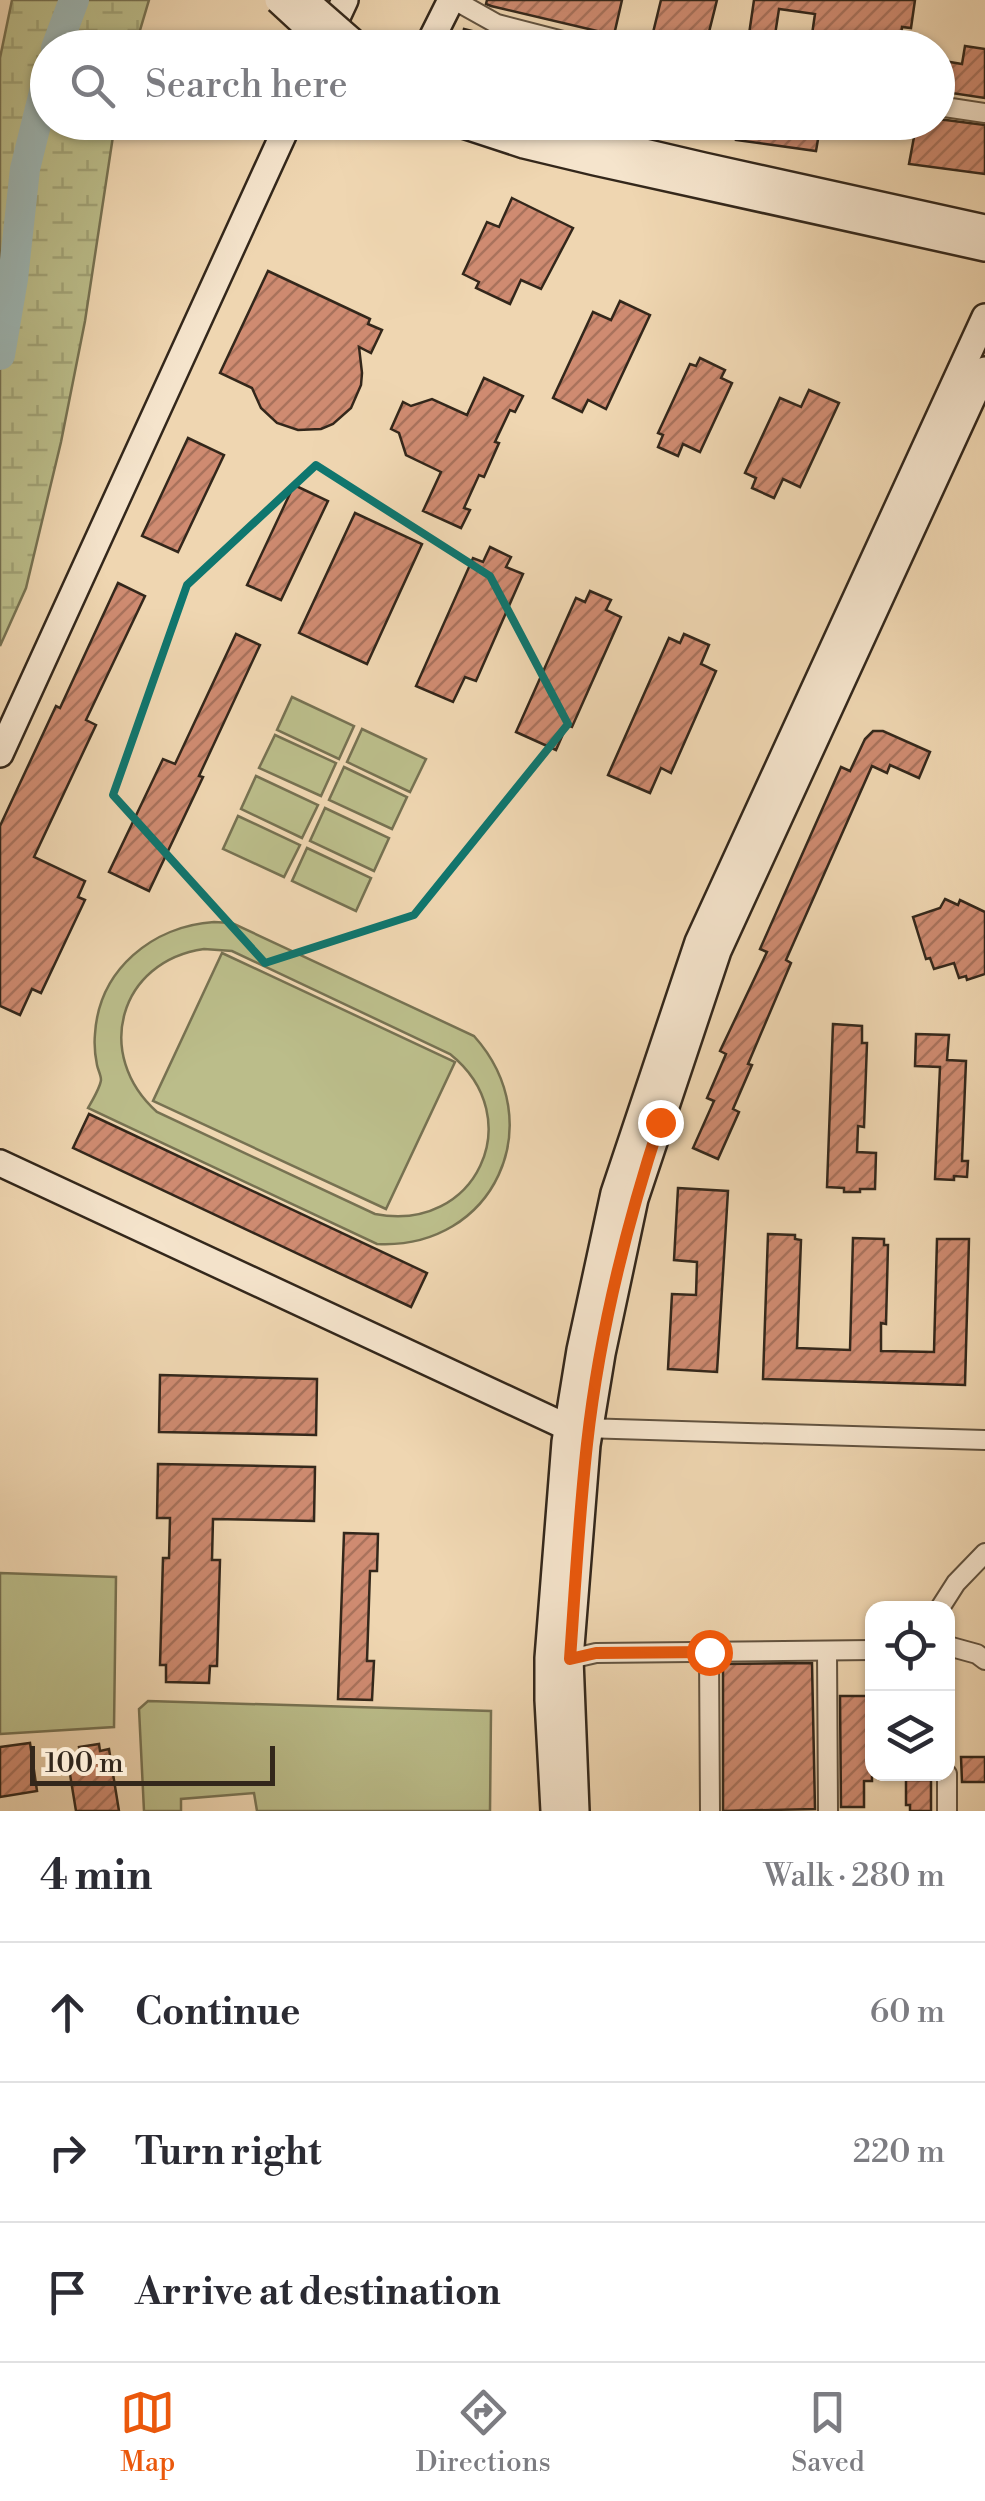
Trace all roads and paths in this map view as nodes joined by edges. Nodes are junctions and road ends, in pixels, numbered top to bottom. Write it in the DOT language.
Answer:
graph roads {
  1 [pos="278,0"];
  2 [pos="305,0"];
  3 [pos="345,0"];
  4 [pos="453,0"];
  5 [pos="320,30"];
  6 [pos="329,30"];
  7 [pos="343,30"];
  8 [pos="437,30"];
  9 [pos="520,30"];
  10 [pos="955,109"];
  11 [pos="985,113"];
  12 [pos="281,140"];
  13 [pos="508,140"];
  14 [pos="592,140"];
  15 [pos="985,228"];
  16 [pos="985,248"];
  17 [pos="985,317"];
  18 [pos="985,370"];
  19 [pos="0,754"];
  20 [pos="0,1163"];
  21 [pos="578,1428"];
  22 [pos="985,1440"];
  23 [pos="985,1553"];
  24 [pos="944,1601"];
  25 [pos="955,1648"];
  26 [pos="828,1650"];
  27 [pos="865,1650"];
  28 [pos="709,1652"];
  29 [pos="570,1659"];
  30 [pos="985,1660"];
  31 [pos="946,1781"];
  32 [pos="554,1811"];
  33 [pos="576,1811"];
  34 [pos="710,1811"];
  35 [pos="828,1811"];
  36 [pos="946,1811"];
  1 -- 5 [label="street, bridge"];
  2 -- 6 [label="street, bridge"];
  3 -- 7 [label="street"];
  4 -- 8 [label="street"];
  4 -- 9 [label="street"];
  10 -- 11 [label="street"];
  12 -- 19 [label="street"];
  13 -- 16 [label="street"];
  14 -- 15 [label="street"];
  17 -- 21 [label="street"];
  18 -- 21 [label="street"];
  20 -- 21 [label="street"];
  21 -- 22 [label="street"];
  21 -- 29 [label="street"];
  21 -- 32 [label="street"];
  23 -- 24 [label="street"];
  25 -- 30 [label="street"];
  26 -- 27 [label="street"];
  26 -- 28 [label="street"];
  26 -- 35 [label="street"];
  28 -- 29 [label="street"];
  28 -- 34 [label="street"];
  29 -- 33 [label="street"];
  31 -- 36 [label="street"];
}
